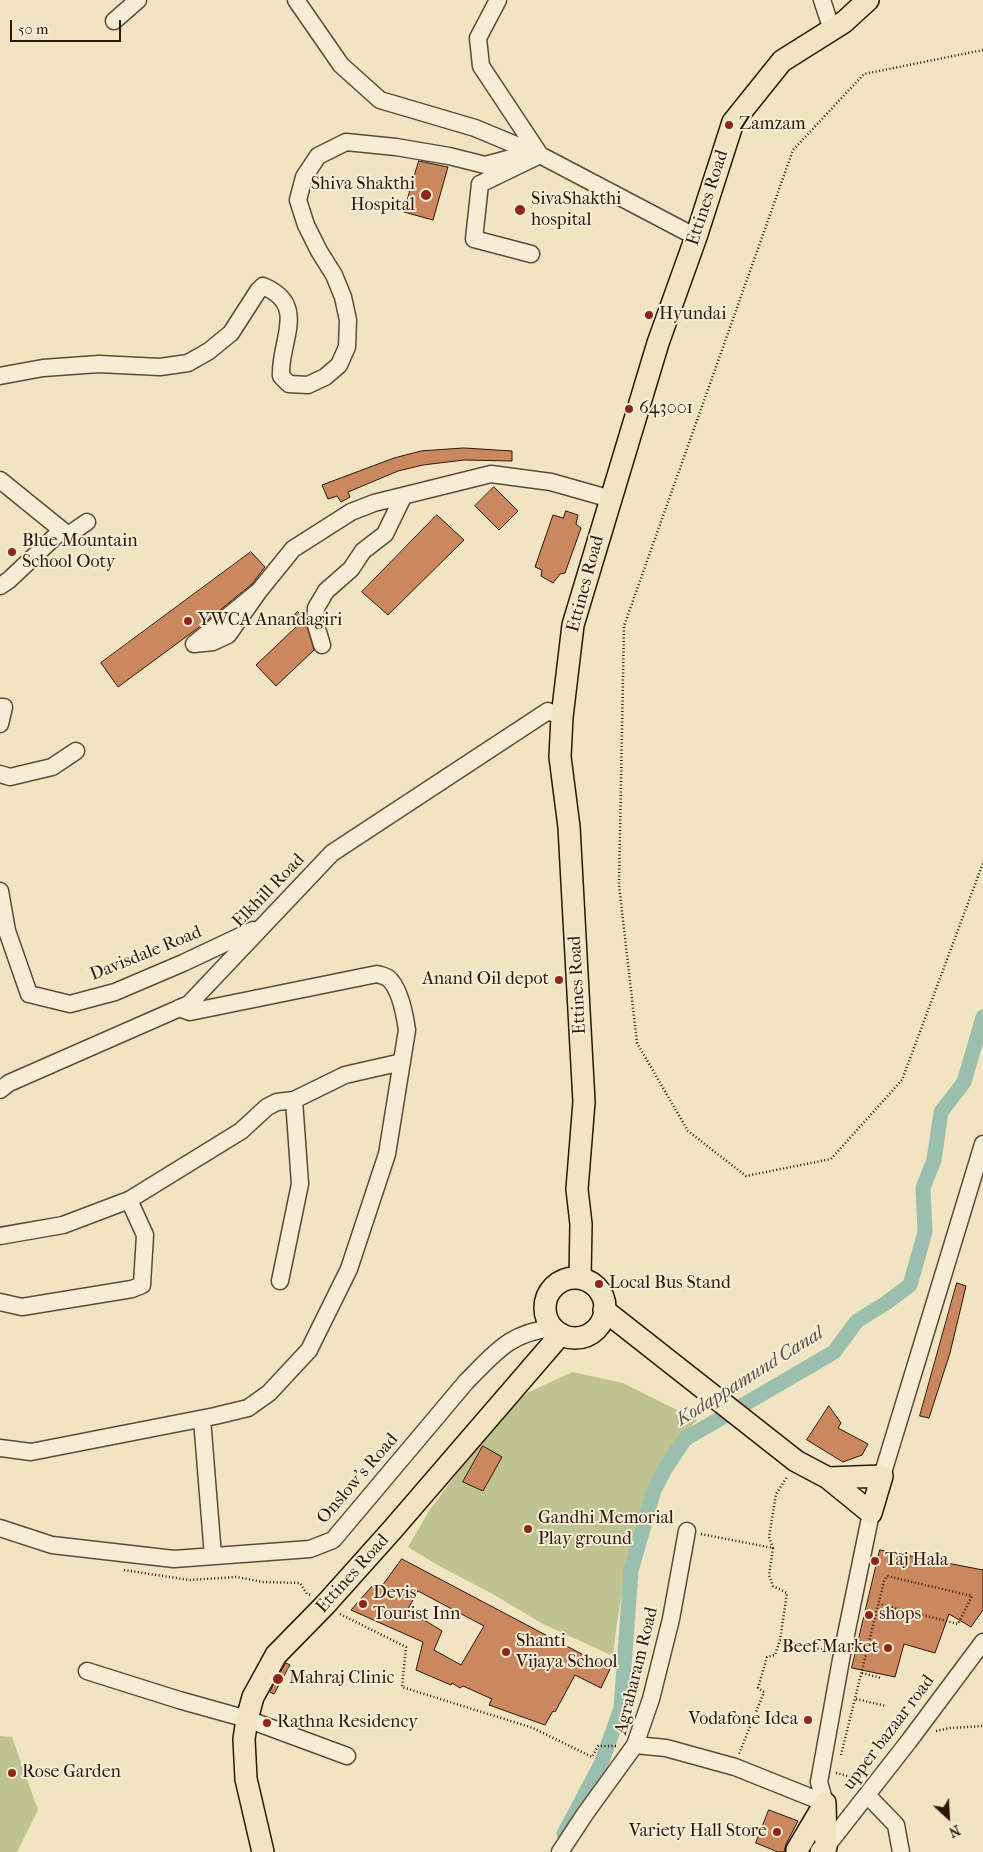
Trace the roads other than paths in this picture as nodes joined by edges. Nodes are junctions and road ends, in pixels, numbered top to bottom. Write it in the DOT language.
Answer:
graph roads {
  1 [pos="138,0"];
  2 [pos="296,0"];
  3 [pos="498,0"];
  4 [pos="822,0"];
  5 [pos="868,0"];
  6 [pos="114,21"];
  7 [pos="832,30"];
  8 [pos="537,154"];
  9 [pos="696,237"];
  10 [pos="531,254"];
  11 [pos="0,376"];
  12 [pos="0,480"];
  13 [pos="403,497"];
  14 [pos="611,499"];
  15 [pos="87,522"];
  16 [pos="62,530"];
  17 [pos="0,586"];
  18 [pos="259,591"];
  19 [pos="322,645"];
  20 [pos="0,707"];
  21 [pos="562,717"];
  22 [pos="0,724"];
  23 [pos="76,751"];
  24 [pos="0,774"];
  25 [pos="0,891"];
  26 [pos="263,926"];
  27 [pos="179,1008"];
  28 [pos="402,1062"];
  29 [pos="0,1090"];
  30 [pos="294,1100"];
  31 [pos="983,1144"];
  32 [pos="129,1200"];
  33 [pos="0,1236"];
  34 [pos="580,1278"];
  35 [pos="280,1280"];
  36 [pos="0,1302"];
  37 [pos="604,1310"];
  38 [pos="557,1331"];
  39 [pos="202,1419"];
  40 [pos="0,1448"];
  41 [pos="882,1476"];
  42 [pos="828,1478"];
  43 [pos="872,1513"];
  44 [pos="0,1528"];
  45 [pos="687,1531"];
  46 [pos="213,1556"];
  47 [pos="983,1642"];
  48 [pos="87,1671"];
  49 [pos="247,1718"];
  50 [pos="635,1745"];
  51 [pos="347,1756"];
  52 [pos="865,1788"];
  53 [pos="826,1803"];
  54 [pos="824,1849"];
  55 [pos="263,1852"];
  56 [pos="560,1852"];
  57 [pos="797,1852"];
  58 [pos="901,1852"];
  1 -- 6 [label="street"];
  2 -- 8 [label="street"];
  3 -- 8 [label="street"];
  4 -- 7 [label="street"];
  5 -- 7 [label="main road, Ettines Road"];
  7 -- 9 [label="main road, Ettines Road"];
  8 -- 9 [label="street"];
  8 -- 10 [label="street"];
  8 -- 11 [label="street"];
  9 -- 14 [label="main road, Ettines Road"];
  12 -- 16 [label="street"];
  13 -- 14 [label="street"];
  13 -- 18 [label="street"];
  13 -- 19 [label="street"];
  14 -- 21 [label="main road, Ettines Road"];
  15 -- 16 [label="street"];
  16 -- 17 [label="street"];
  20 -- 22 [label="street"];
  21 -- 26 [label="street, Elkhill Road"];
  21 -- 34 [label="main road, Ettines Road"];
  23 -- 24 [label="street"];
  25 -- 26 [label="street, Davisdale Road"];
  26 -- 27 [label="street, Elkhill Road"];
  27 -- 28 [label="street"];
  27 -- 29 [label="street, Elkhill Road"];
  28 -- 30 [label="street"];
  28 -- 39 [label="street"];
  30 -- 32 [label="street"];
  30 -- 35 [label="street"];
  31 -- 41 [label="street"];
  32 -- 33 [label="street"];
  32 -- 36 [label="street"];
  34 -- 37 [label="main road"];
  34 -- 38 [label="main road"];
  37 -- 38 [label="main road"];
  37 -- 42 [label="main road"];
  38 -- 46 [label="street, Onslow's Road"];
  38 -- 49 [label="main road, Ettines Road"];
  39 -- 40 [label="street"];
  39 -- 46 [label="street"];
  41 -- 42 [label="main road"];
  41 -- 43 [label="main road"];
  42 -- 43 [label="main road"];
  43 -- 53 [label="street"];
  44 -- 46 [label="street, Onslow's Road"];
  45 -- 50 [label="street, Agraharam Road"];
  47 -- 52 [label="street, upper bazaar road"];
  48 -- 49 [label="street"];
  49 -- 51 [label="street"];
  49 -- 55 [label="main road, Ettines Road"];
  50 -- 53 [label="street, Agraharam Road"];
  50 -- 56 [label="street"];
  52 -- 54 [label="street, upper bazaar road"];
  52 -- 58 [label="street"];
  53 -- 54 [label="main road"];
  53 -- 57 [label="main road"];
}
